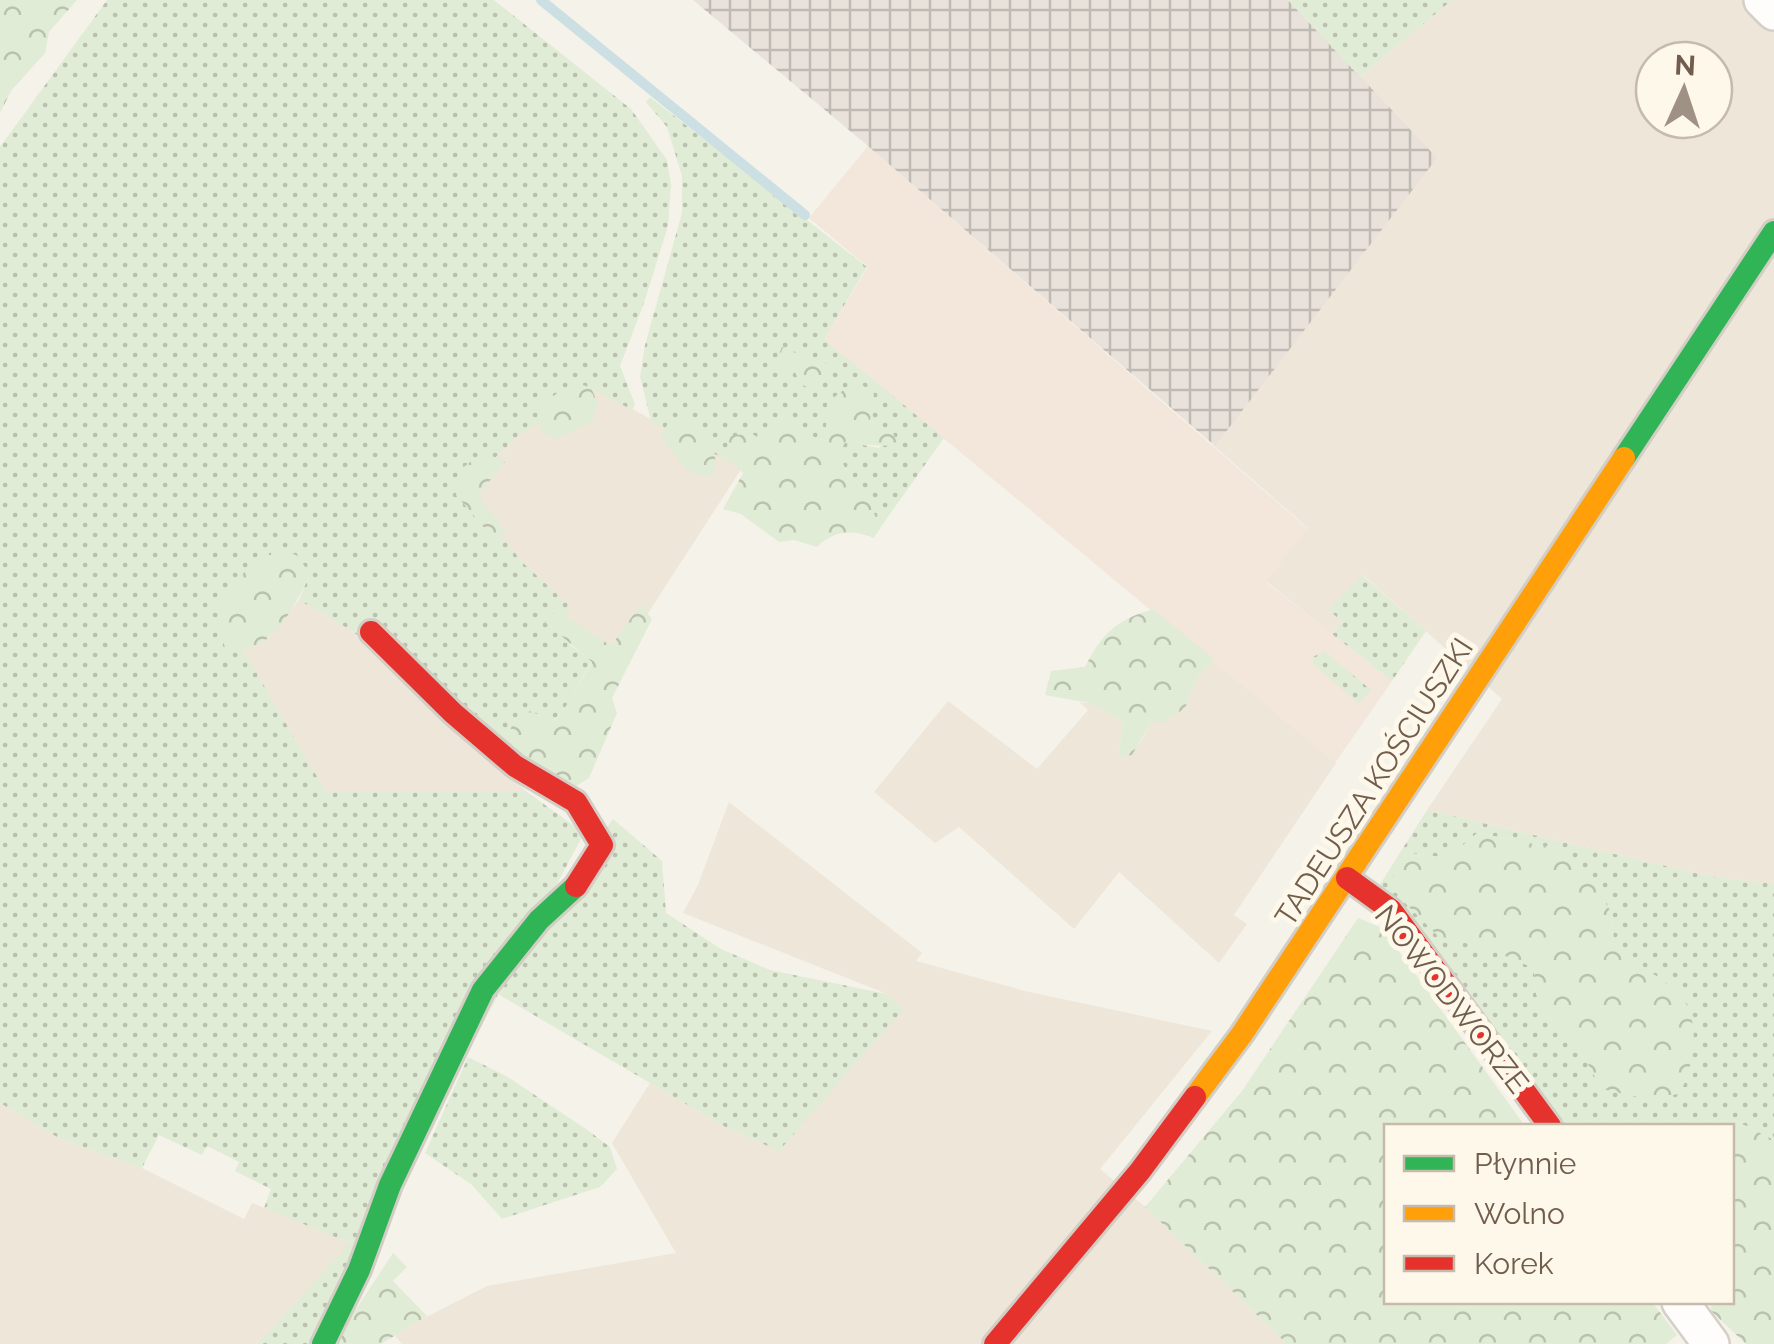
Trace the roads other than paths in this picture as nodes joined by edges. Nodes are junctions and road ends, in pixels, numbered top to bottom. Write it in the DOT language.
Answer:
graph roads {
  1 [pos="1762,0"];
  2 [pos="1774,12"];
  3 [pos="1774,232"];
  4 [pos="371,632"];
  5 [pos="1347,878"];
  6 [pos="1549,1124"];
  7 [pos="1681,1304"];
  8 [pos="323,1344"];
  9 [pos="995,1344"];
  10 [pos="1711,1344"];
  1 -- 2 [label="street"];
  3 -- 5 [label="main road, TADEUSZA KOŚCIUSZKI"];
  4 -- 8 [label="main road"];
  5 -- 6 [label="main road, NOWODWORZE"];
  5 -- 9 [label="main road, TADEUSZA KOŚCIUSZKI"];
  7 -- 10 [label="street"];
}
